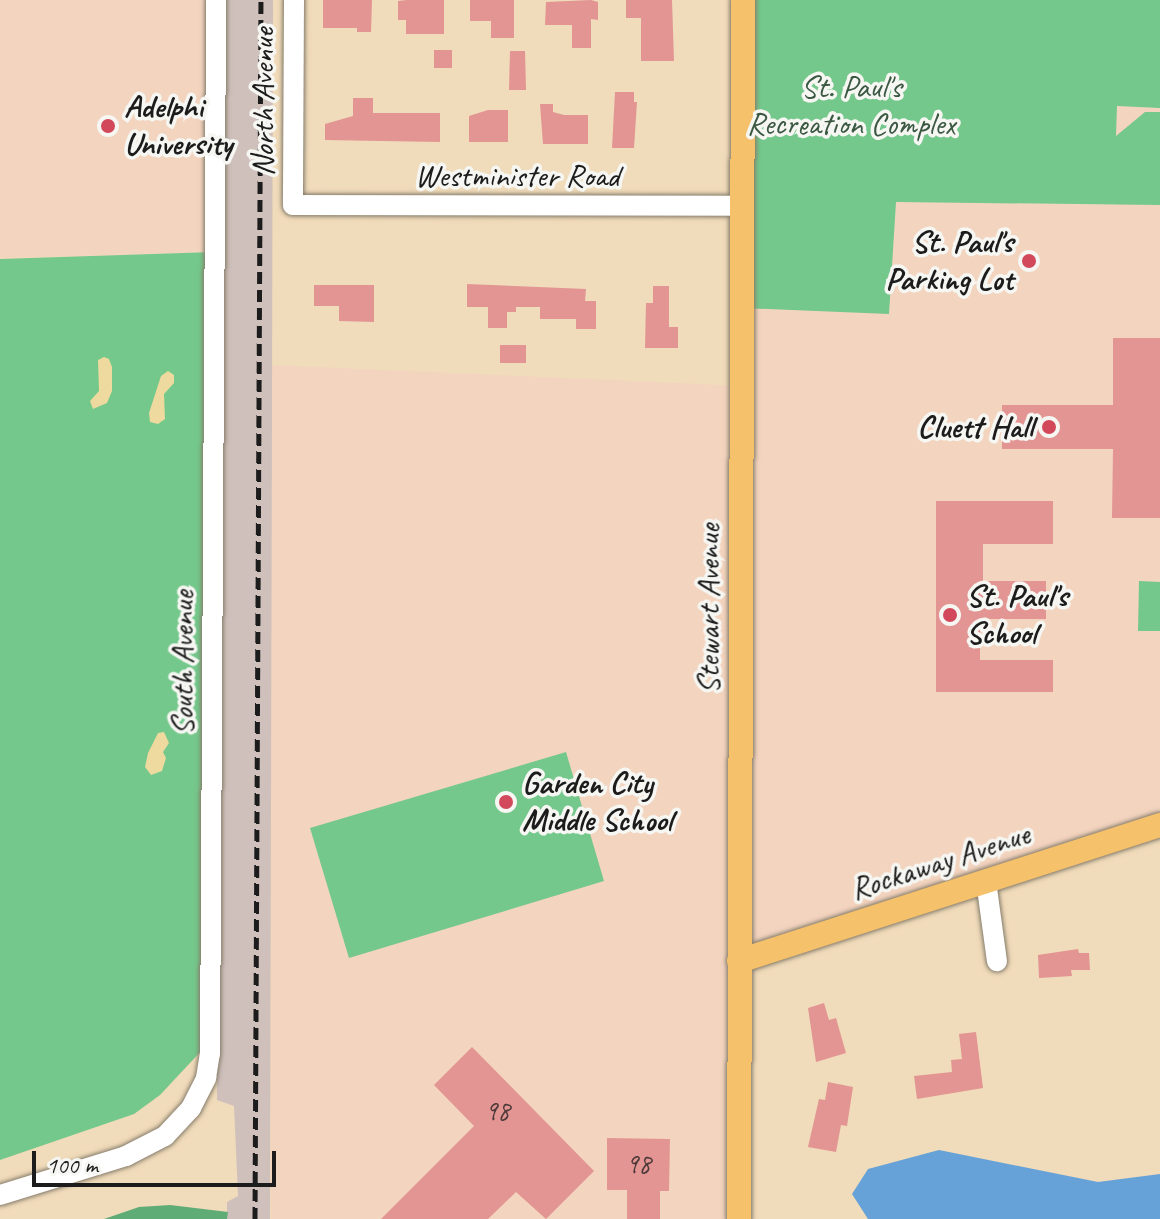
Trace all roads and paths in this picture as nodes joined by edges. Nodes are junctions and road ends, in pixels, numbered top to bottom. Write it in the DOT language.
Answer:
graph roads {
  1 [pos="216,0"];
  2 [pos="294,0"];
  3 [pos="743,0"];
  4 [pos="293,205"];
  5 [pos="742,206"];
  6 [pos="1160,825"];
  7 [pos="986,881"];
  8 [pos="739,961"];
  9 [pos="997,961"];
  10 [pos="0,1195"];
  11 [pos="739,1219"];
  1 -- 10 [label="street, South Avenue"];
  2 -- 4 [label="street, North Avenue"];
  3 -- 5 [label="main road, Stewart Avenue"];
  4 -- 5 [label="street, Westminister Road"];
  5 -- 8 [label="main road, Stewart Avenue"];
  6 -- 7 [label="main road, Rockaway Avenue"];
  7 -- 8 [label="main road, Rockaway Avenue"];
  7 -- 9 [label="street"];
  8 -- 11 [label="main road, Stewart Avenue"];
}
